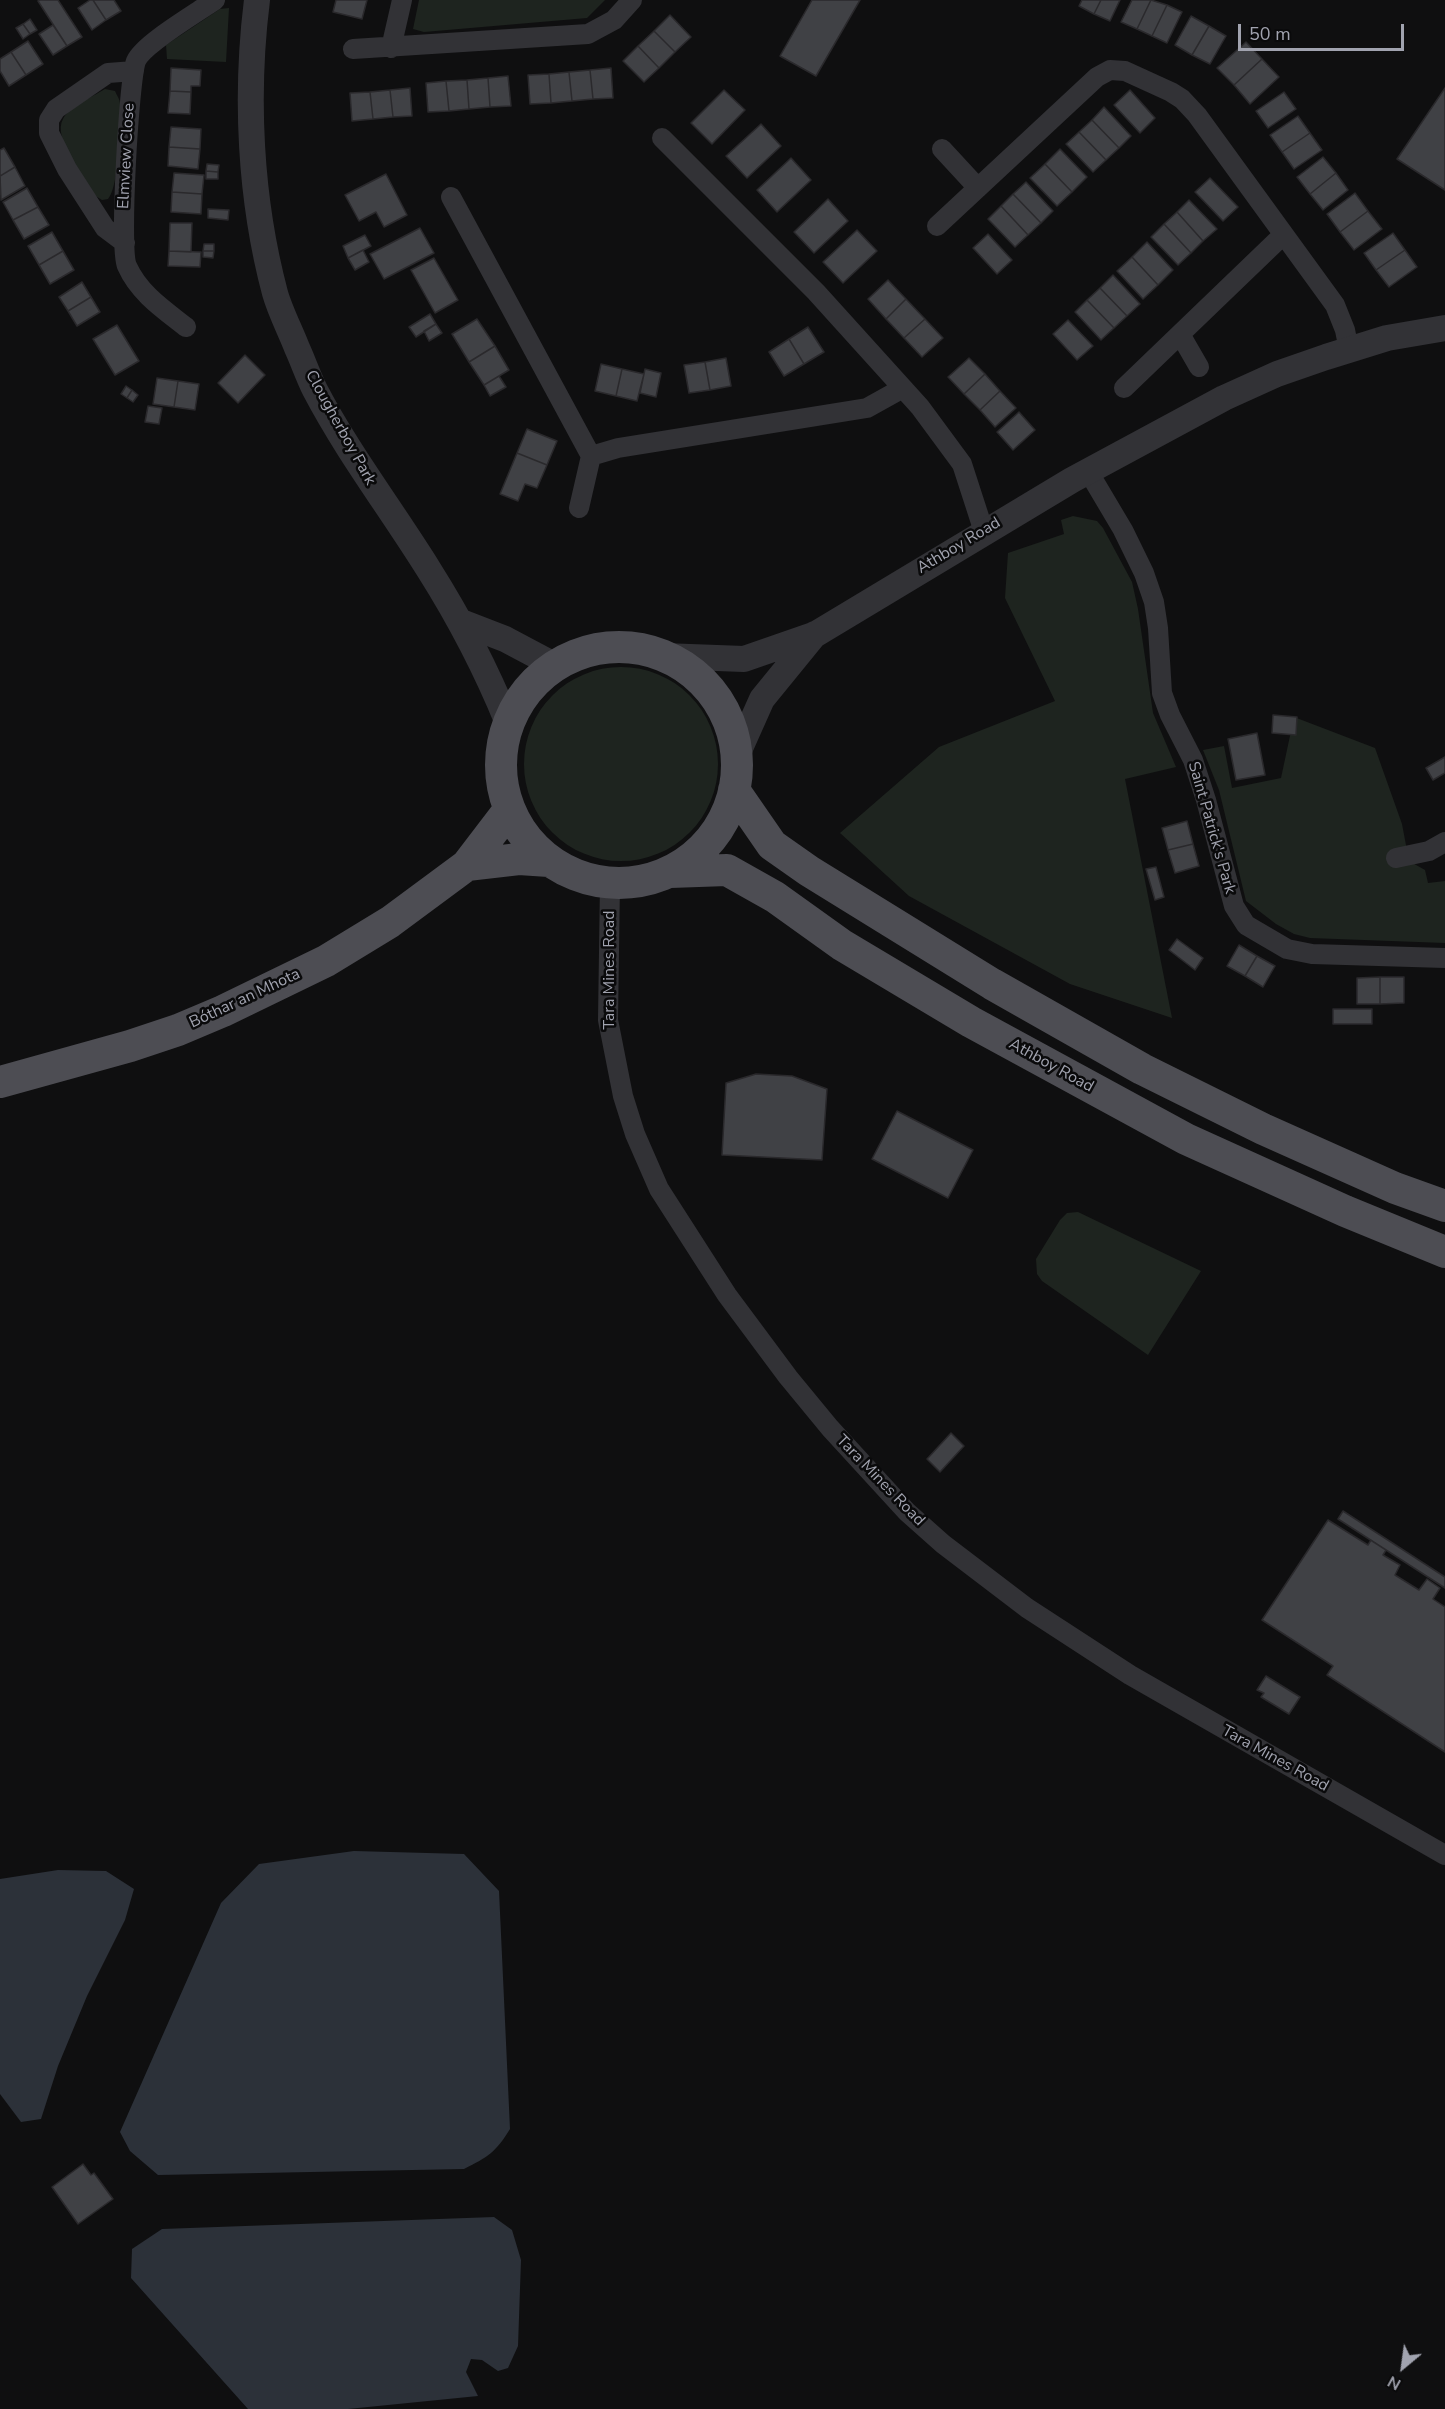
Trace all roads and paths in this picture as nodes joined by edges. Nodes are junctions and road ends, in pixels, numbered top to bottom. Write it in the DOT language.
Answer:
graph roads {
  1 [pos="215,0"];
  2 [pos="257,0"];
  3 [pos="402,0"];
  4 [pos="632,0"];
  5 [pos="391,48"];
  6 [pos="353,49"];
  7 [pos="134,71"];
  8 [pos="662,138"];
  9 [pos="942,149"];
  10 [pos="978,188"];
  11 [pos="451,197"];
  12 [pos="937,226"];
  13 [pos="1283,235"];
  14 [pos="125,243"];
  15 [pos="186,327"];
  16 [pos="1445,328"];
  17 [pos="1180,334"];
  18 [pos="1349,350"];
  19 [pos="1199,367"];
  20 [pos="903,388"];
  21 [pos="1124,388"];
  22 [pos="591,456"];
  23 [pos="1097,466"];
  24 [pos="579,508"];
  25 [pos="984,532"];
  26 [pos="461,622"];
  27 [pos="816,634"];
  28 [pos="663,656"];
  29 [pos="554,665"];
  30 [pos="508,723"];
  31 [pos="737,755"];
  32 [pos="734,790"];
  33 [pos="509,810"];
  34 [pos="1445,842"];
  35 [pos="1396,858"];
  36 [pos="549,861"];
  37 [pos="467,865"];
  38 [pos="670,872"];
  39 [pos="610,883"];
  40 [pos="1445,958"];
  41 [pos="0,1082"];
  42 [pos="1445,1206"];
  43 [pos="1445,1252"];
  44 [pos="1445,1855"];
  1 -- 7 [label="street, Elmview Close"];
  2 -- 26 [label="street, Clougherboy Park"];
  3 -- 5 [label="street"];
  4 -- 5 [label="street"];
  5 -- 6 [label="street"];
  7 -- 14 [label="street, Elmview Close"];
  7 -- 14 [label="street"];
  8 -- 20 [label="street"];
  9 -- 10 [label="street"];
  10 -- 12 [label="street"];
  10 -- 13 [label="street"];
  11 -- 22 [label="street"];
  13 -- 17 [label="street"];
  13 -- 18 [label="street"];
  14 -- 15 [label="street, Elmview Close"];
  16 -- 18 [label="street, Athboy Road"];
  17 -- 19 [label="street"];
  17 -- 21 [label="street"];
  18 -- 23 [label="street, Athboy Road"];
  20 -- 22 [label="street"];
  20 -- 25 [label="street"];
  22 -- 24 [label="street"];
  23 -- 25 [label="street, Athboy Road"];
  23 -- 40 [label="street, Saint Patrick's Park"];
  25 -- 27 [label="street, Athboy Road"];
  26 -- 29 [label="street"];
  26 -- 30 [label="street, Clougherboy Park"];
  27 -- 28 [label="street"];
  27 -- 31 [label="street"];
  28 -- 29 [label="main road"];
  28 -- 31 [label="main road"];
  29 -- 30 [label="main road"];
  30 -- 33 [label="main road"];
  31 -- 32 [label="main road"];
  32 -- 38 [label="main road"];
  32 -- 42 [label="main road"];
  33 -- 36 [label="main road"];
  33 -- 37 [label="main road, Bóthar an Mhota"];
  34 -- 35 [label="street"];
  36 -- 37 [label="main road, Bóthar an Mhota"];
  36 -- 39 [label="main road"];
  37 -- 41 [label="main road, Bóthar an Mhota"];
  38 -- 39 [label="main road"];
  38 -- 43 [label="main road, Athboy Road"];
  39 -- 44 [label="street, Tara Mines Road"];
}
